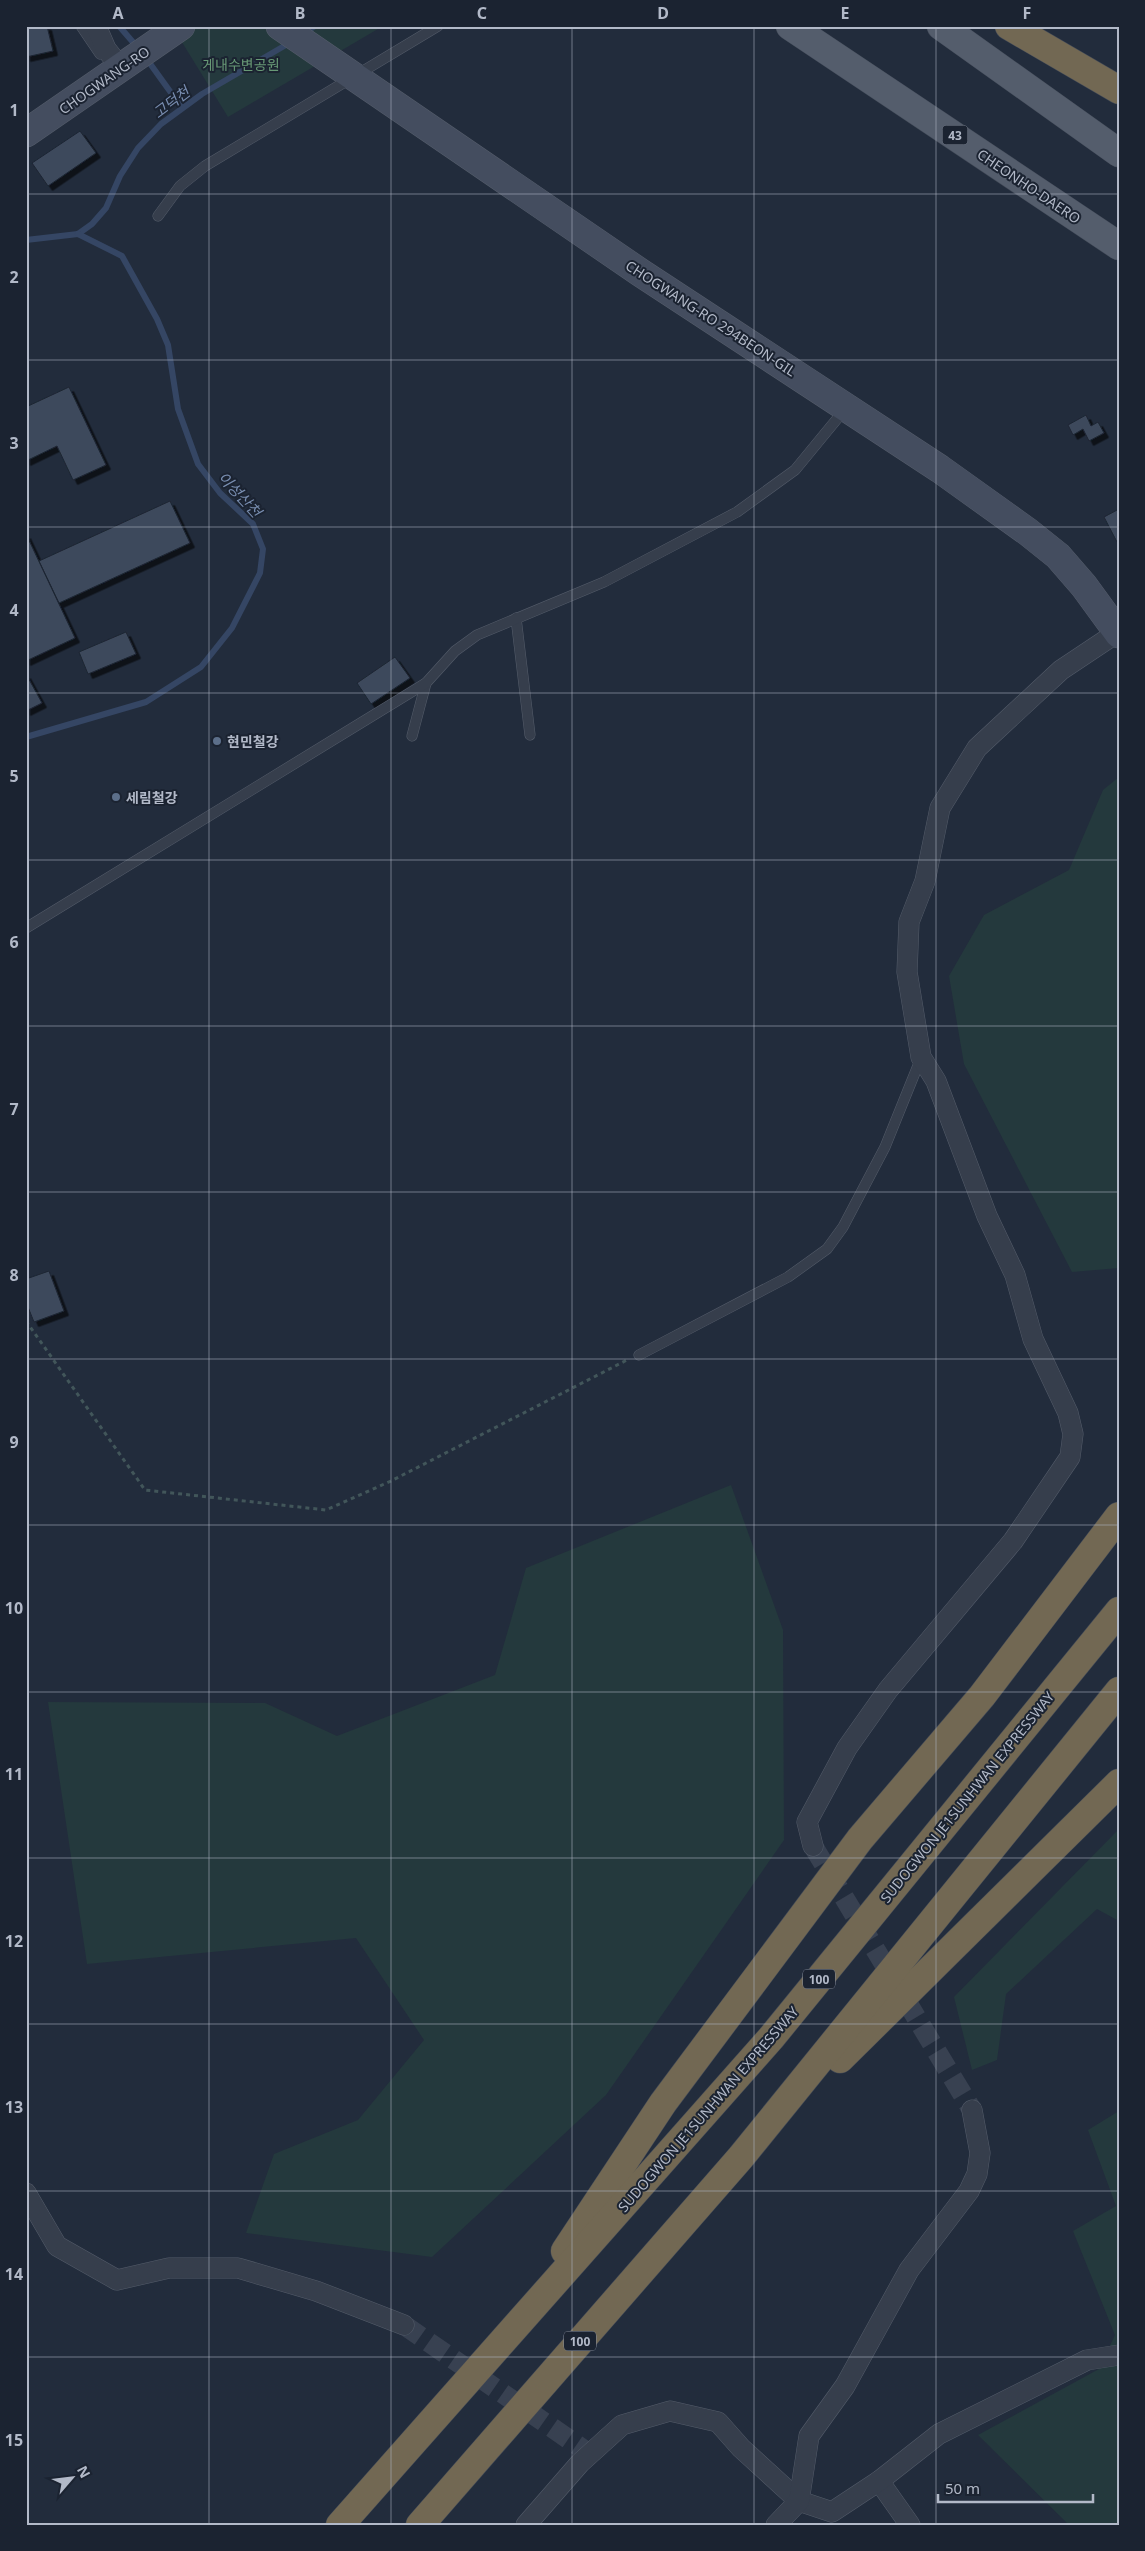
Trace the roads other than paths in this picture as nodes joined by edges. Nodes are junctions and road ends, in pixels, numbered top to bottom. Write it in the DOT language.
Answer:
graph roads {
  1 [pos="81,26"];
  2 [pos="96,26"];
  3 [pos="181,26"];
  4 [pos="280,26"];
  5 [pos="438,26"];
  6 [pos="790,26"];
  7 [pos="941,26"];
  8 [pos="1009,26"];
  9 [pos="122,68"];
  10 [pos="347,71"];
  11 [pos="1119,90"];
  12 [pos="26,133"];
  13 [pos="1119,153"];
  14 [pos="158,216"];
  15 [pos="1119,246"];
  16 [pos="846,407"];
  17 [pos="516,618"];
  18 [pos="1118,632"];
  19 [pos="426,683"];
  20 [pos="530,735"];
  21 [pos="412,736"];
  22 [pos="26,928"];
  23 [pos="921,1057"];
  24 [pos="639,1354"];
  25 [pos="1119,1516"];
  26 [pos="1119,1611"];
  27 [pos="1119,1691"];
  28 [pos="1119,1783"];
  29 [pos="813,1846"];
  30 [pos="972,2110"];
  31 [pos="741,2156"];
  32 [pos="26,2193"];
  33 [pos="404,2325"];
  34 [pos="507,2338"];
  35 [pos="1119,2355"];
  36 [pos="878,2481"];
  37 [pos="799,2501"];
  38 [pos="831,2518"];
  39 [pos="340,2525"];
  40 [pos="420,2525"];
  41 [pos="526,2525"];
  42 [pos="776,2525"];
  43 [pos="910,2525"];
  1 -- 9 [label="lane"];
  2 -- 9 [label="street"];
  3 -- 9 [label="street, CHOGWANG-RO"];
  4 -- 10 [label="street, CHOGWANG-RO 294BEON-GIL"];
  5 -- 10 [label="lane"];
  6 -- 15 [label="main road, CHEONHO-DAERO / 43"];
  7 -- 13 [label="main road"];
  8 -- 11 [label="highway"];
  9 -- 12 [label="street, CHOGWANG-RO"];
  10 -- 14 [label="lane"];
  10 -- 16 [label="street, CHOGWANG-RO 294BEON-GIL"];
  16 -- 17 [label="lane"];
  16 -- 18 [label="street, CHOGWANG-RO 294BEON-GIL"];
  17 -- 19 [label="lane"];
  17 -- 20 [label="lane"];
  18 -- 23 [label="street"];
  19 -- 21 [label="lane"];
  19 -- 22 [label="lane"];
  23 -- 24 [label="lane"];
  23 -- 29 [label="street"];
  25 -- 34 [label="highway"];
  26 -- 34 [label="highway, SUDOGWON JE1SUNHWAN EXPRESSWAY / 100"];
  27 -- 31 [label="highway, 100"];
  28 -- 31 [label="highway"];
  30 -- 37 [label="street"];
  31 -- 40 [label="highway, 100"];
  32 -- 33 [label="street"];
  34 -- 39 [label="highway, SUDOGWON JE1SUNHWAN EXPRESSWAY / 100"];
  35 -- 36 [label="street"];
  36 -- 38 [label="street"];
  36 -- 43 [label="street"];
  37 -- 38 [label="street"];
  37 -- 41 [label="street"];
  37 -- 42 [label="street"];
}
